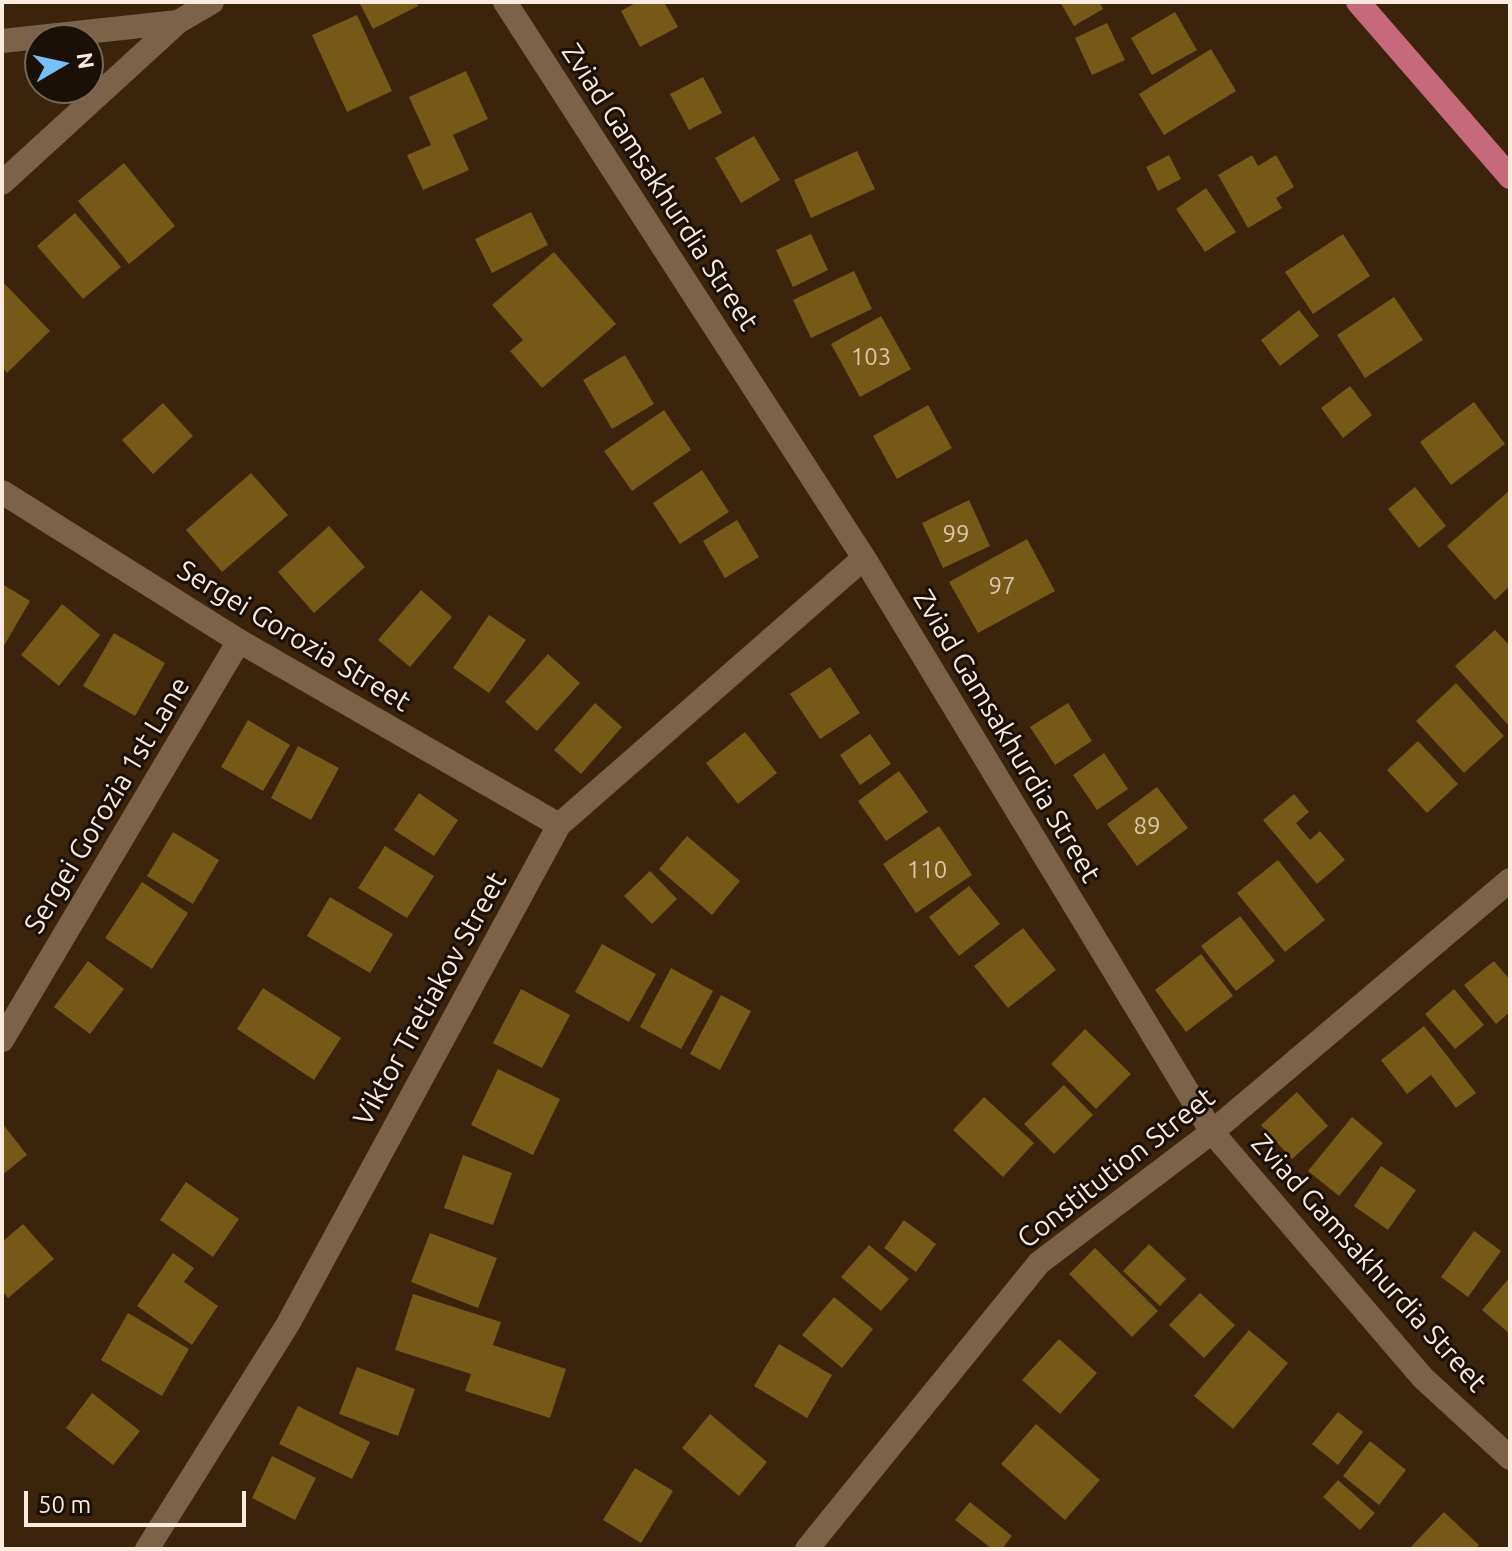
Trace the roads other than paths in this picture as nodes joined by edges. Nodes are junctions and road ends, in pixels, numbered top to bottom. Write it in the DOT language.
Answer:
graph roads {
  1 [pos="212,2"];
  2 [pos="505,2"];
  3 [pos="1358,2"];
  4 [pos="178,22"];
  5 [pos="2,41"];
  6 [pos="1510,177"];
  7 [pos="2,183"];
  8 [pos="2,492"];
  9 [pos="864,558"];
  10 [pos="239,641"];
  11 [pos="559,825"];
  12 [pos="1510,880"];
  13 [pos="2,1040"];
  14 [pos="1212,1132"];
  15 [pos="1510,1458"];
  16 [pos="147,1549"];
  17 [pos="807,1549"];
  1 -- 4 [label="street"];
  2 -- 9 [label="street, Zviad Gamsakhurdia Street"];
  3 -- 6 [label="main road"];
  4 -- 5 [label="street"];
  4 -- 7 [label="street"];
  8 -- 10 [label="street, Sergei Gorozia Street"];
  9 -- 11 [label="street, Viktor Tretiakov Street"];
  9 -- 14 [label="street, Zviad Gamsakhurdia Street"];
  10 -- 11 [label="street, Sergei Gorozia Street"];
  10 -- 13 [label="street, Sergei Gorozia 1st Lane"];
  11 -- 16 [label="street, Viktor Tretiakov Street"];
  12 -- 14 [label="street, Constitution Street"];
  14 -- 15 [label="street, Zviad Gamsakhurdia Street"];
  14 -- 17 [label="street, Constitution Street"];
}
